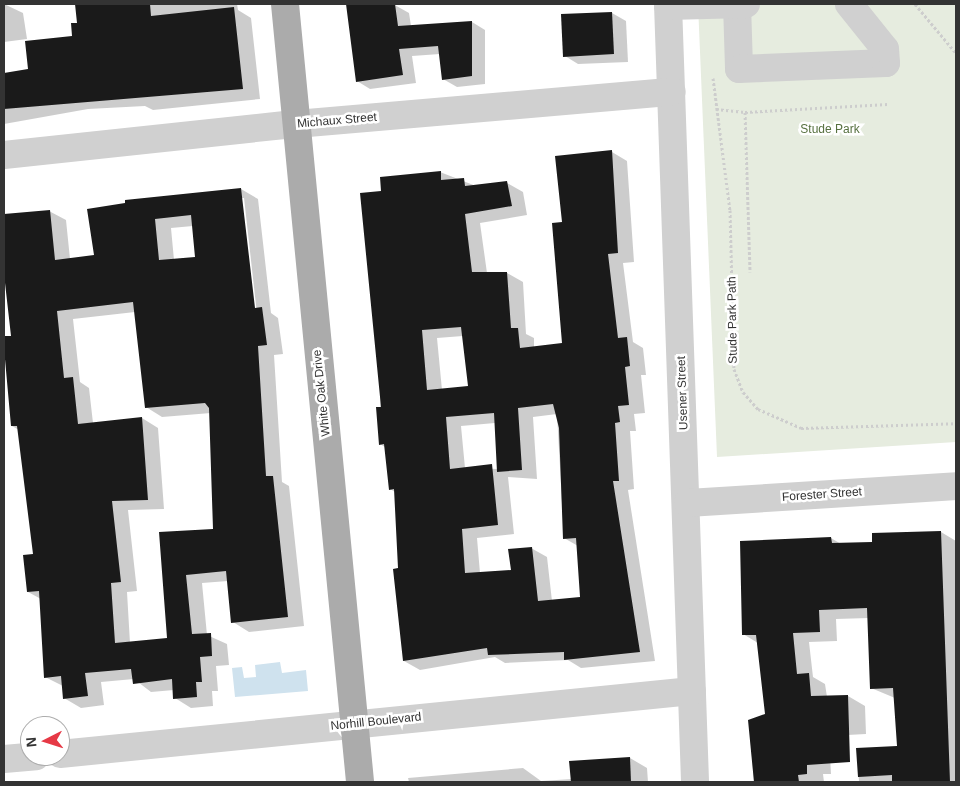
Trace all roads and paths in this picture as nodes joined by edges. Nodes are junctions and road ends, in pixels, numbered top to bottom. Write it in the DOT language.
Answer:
graph roads {
  1 [pos="285,4"];
  2 [pos="737,4"];
  3 [pos="746,4"];
  4 [pos="849,4"];
  5 [pos="915,4"];
  6 [pos="668,5"];
  7 [pos="956,53"];
  8 [pos="714,69"];
  9 [pos="672,92"];
  10 [pos="888,104"];
  11 [pos="716,109"];
  12 [pos="745,112"];
  13 [pos="296,124"];
  14 [pos="4,155"];
  15 [pos="750,272"];
  16 [pos="956,423"];
  17 [pos="956,486"];
  18 [pos="688,503"];
  19 [pos="692,691"];
  20 [pos="354,725"];
  21 [pos="70,753"];
  22 [pos="20,758"];
  23 [pos="4,759"];
  24 [pos="360,782"];
  25 [pos="695,782"];
  1 -- 13 [label="main road, White Oak Drive"];
  2 -- 3 [label="street"];
  2 -- 4 [label="street"];
  2 -- 6 [label="street"];
  5 -- 7 [label="path"];
  6 -- 9 [label="street, Usener Street"];
  8 -- 11 [label="path, Stude Park Path"];
  9 -- 13 [label="street, Michaux Street"];
  9 -- 18 [label="street, Usener Street"];
  10 -- 12 [label="path"];
  11 -- 12 [label="path"];
  11 -- 16 [label="path, Stude Park Path"];
  12 -- 15 [label="path"];
  13 -- 14 [label="street, Michaux Street"];
  13 -- 20 [label="main road, White Oak Drive"];
  17 -- 18 [label="street, Forester Street"];
  18 -- 19 [label="street, Usener Street"];
  19 -- 20 [label="street, Norhill Boulevard"];
  19 -- 25 [label="street, Usener Street"];
  20 -- 21 [label="street, Norhill Boulevard"];
  20 -- 24 [label="main road, White Oak Drive"];
  22 -- 23 [label="street"];
}
